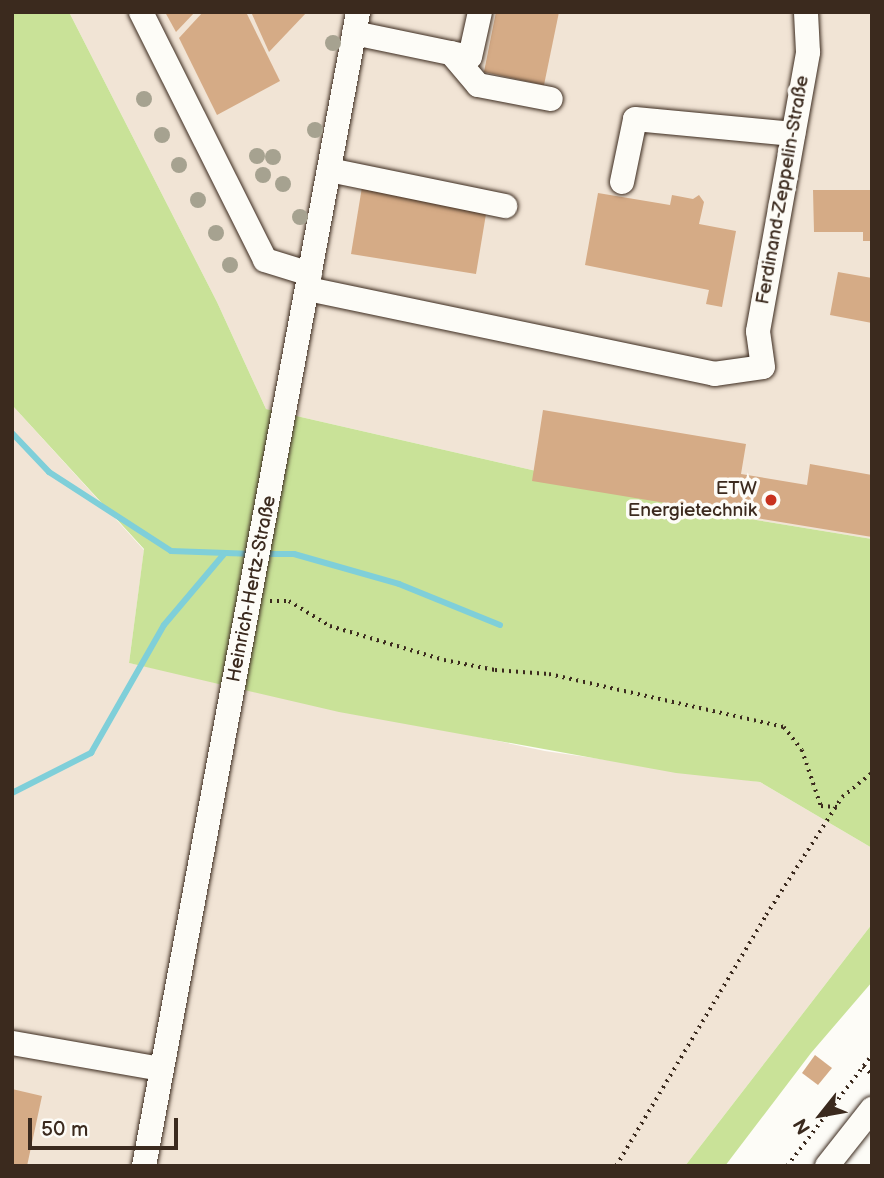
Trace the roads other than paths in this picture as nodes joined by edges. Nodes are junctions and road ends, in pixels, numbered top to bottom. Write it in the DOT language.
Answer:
graph roads {
  1 [pos="141,12"];
  2 [pos="480,12"];
  3 [pos="806,12"];
  4 [pos="356,23"];
  5 [pos="451,53"];
  6 [pos="551,99"];
  7 [pos="793,134"];
  8 [pos="329,170"];
  9 [pos="622,182"];
  10 [pos="505,206"];
  11 [pos="309,281"];
  12 [pos="12,1043"];
  13 [pos="162,1069"];
  14 [pos="872,1109"];
  15 [pos="144,1166"];
  16 [pos="827,1166"];
  1 -- 11 [label="street"];
  2 -- 5 [label="street"];
  3 -- 7 [label="street, Ferdinand-Zeppelin-Straße"];
  4 -- 5 [label="street"];
  4 -- 8 [label="street, Heinrich-Hertz-Straße"];
  5 -- 6 [label="street"];
  7 -- 9 [label="street"];
  7 -- 11 [label="street, Ferdinand-Zeppelin-Straße"];
  8 -- 10 [label="street"];
  8 -- 11 [label="street, Heinrich-Hertz-Straße"];
  11 -- 13 [label="street, Heinrich-Hertz-Straße"];
  12 -- 13 [label="street"];
  13 -- 15 [label="street, Heinrich-Hertz-Straße"];
  14 -- 16 [label="street"];
}
